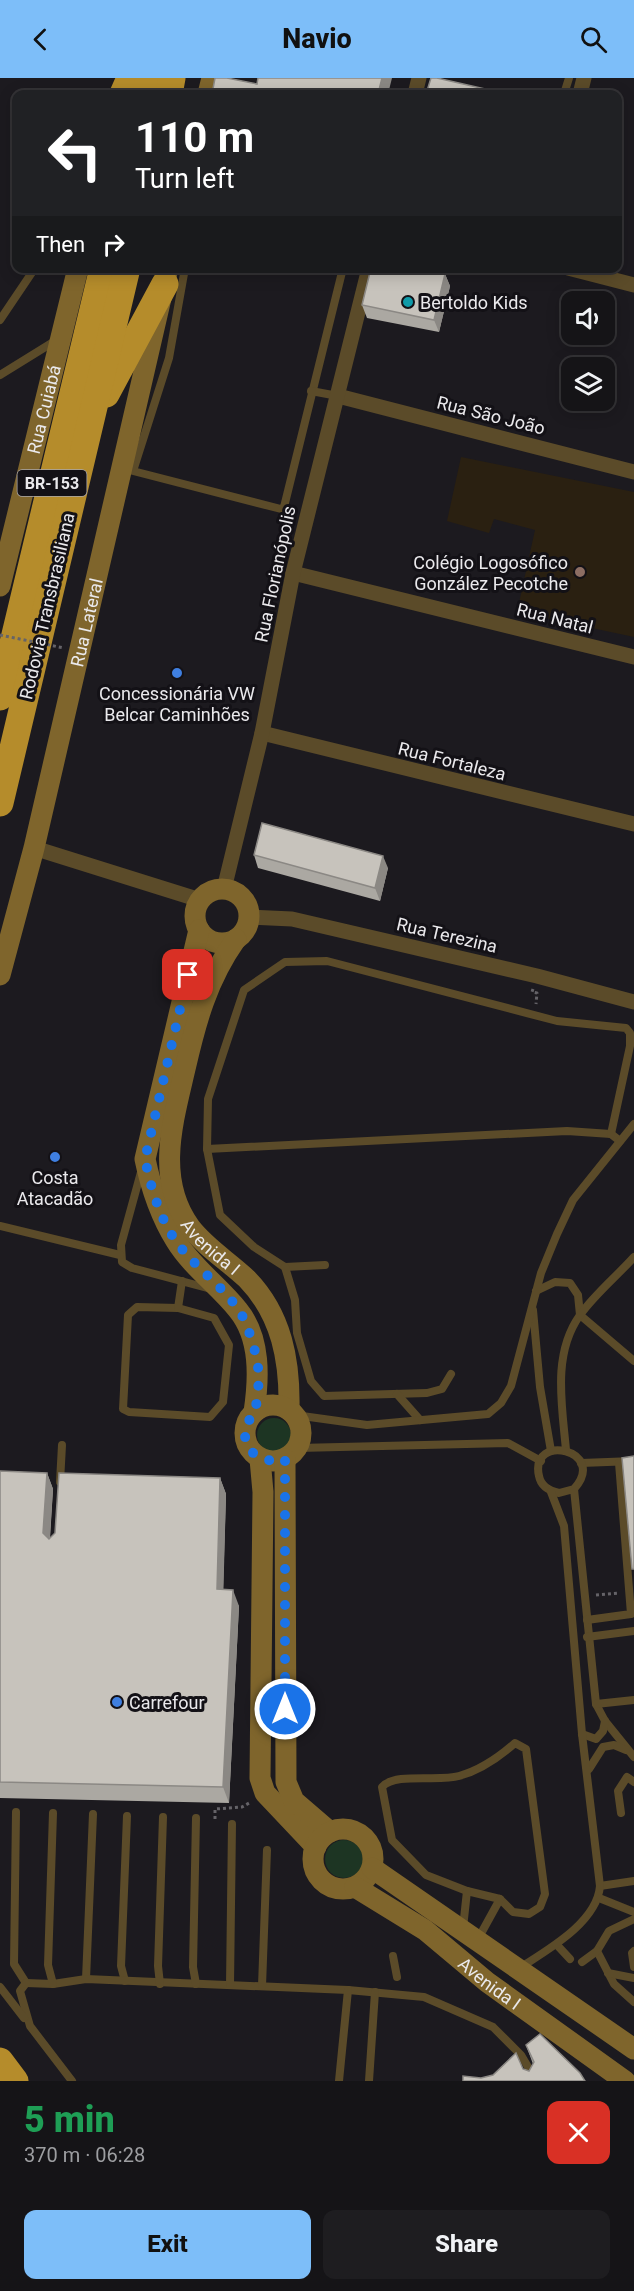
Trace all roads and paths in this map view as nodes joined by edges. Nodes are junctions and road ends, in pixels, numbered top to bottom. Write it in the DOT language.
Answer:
graph roads {
  1 [pos="32,273"];
  2 [pos="77,273"];
  3 [pos="103,273"];
  4 [pos="126,273"];
  5 [pos="342,273"];
  6 [pos="368,273"];
  7 [pos="587,273"];
  8 [pos="173,274"];
  9 [pos="634,285"];
  10 [pos="0,320"];
  11 [pos="61,337"];
  12 [pos="0,375"];
  13 [pos="311,391"];
  14 [pos="338,396"];
  15 [pos="91,422"];
  16 [pos="634,472"];
  17 [pos="292,573"];
  18 [pos="0,586"];
  19 [pos="0,634"];
  20 [pos="64,648"];
  21 [pos="634,657"];
  22 [pos="0,697"];
  23 [pos="262,733"];
  24 [pos="0,803"];
  25 [pos="634,825"];
  26 [pos="34,848"];
  27 [pos="224,890"];
  28 [pos="200,900"];
  29 [pos="249,917"];
  30 [pos="199,930"];
  31 [pos="236,939"];
  32 [pos="0,975"];
  33 [pos="634,1002"];
  34 [pos="632,1047"];
  35 [pos="634,1124"];
  36 [pos="611,1134"];
  37 [pos="620,1141"];
  38 [pos="207,1149"];
  39 [pos="145,1159"];
  40 [pos="0,1226"];
  41 [pos="120,1255"];
  42 [pos="634,1257"];
  43 [pos="325,1265"];
  44 [pos="285,1267"];
  45 [pos="182,1281"];
  46 [pos="536,1291"];
  47 [pos="222,1292"];
  48 [pos="532,1305"];
  49 [pos="178,1308"];
  50 [pos="580,1315"];
  51 [pos="634,1361"];
  52 [pos="451,1374"];
  53 [pos="397,1394"];
  54 [pos="254,1412"];
  55 [pos="292,1412"];
  56 [pos="420,1420"];
  57 [pos="62,1445"];
  58 [pos="566,1450"];
  59 [pos="551,1451"];
  60 [pos="292,1454"];
  61 [pos="260,1459"];
  62 [pos="541,1461"];
  63 [pos="634,1461"];
  64 [pos="581,1463"];
  65 [pos="619,1463"];
  66 [pos="574,1489"];
  67 [pos="551,1491"];
  68 [pos="58,1495"];
  69 [pos="628,1592"];
  70 [pos="586,1595"];
  71 [pos="587,1620"];
  72 [pos="634,1631"];
  73 [pos="587,1637"];
  74 [pos="634,1700"];
  75 [pos="596,1704"];
  76 [pos="605,1721"];
  77 [pos="582,1734"];
  78 [pos="631,1754"];
  79 [pos="588,1771"];
  80 [pos="634,1782"];
  81 [pos="265,1793"];
  82 [pos="16,1812"];
  83 [pos="53,1813"];
  84 [pos="621,1813"];
  85 [pos="93,1814"];
  86 [pos="127,1816"];
  87 [pos="163,1817"];
  88 [pos="196,1818"];
  89 [pos="215,1818"];
  90 [pos="232,1824"];
  91 [pos="323,1839"];
  92 [pos="267,1850"];
  93 [pos="372,1868"];
  94 [pos="634,1881"];
  95 [pos="600,1886"];
  96 [pos="355,1887"];
  97 [pos="467,1891"];
  98 [pos="599,1898"];
  99 [pos="501,1899"];
  100 [pos="634,1912"];
  101 [pos="634,1919"];
  102 [pos="470,1935"];
  103 [pos="557,1945"];
  104 [pos="597,1951"];
  105 [pos="634,1951"];
  106 [pos="393,1956"];
  107 [pos="570,1959"];
  108 [pos="582,1962"];
  109 [pos="634,1967"];
  110 [pos="517,1969"];
  111 [pos="608,1973"];
  112 [pos="397,1977"];
  113 [pos="634,1978"];
  114 [pos="86,1979"];
  115 [pos="125,1981"];
  116 [pos="26,1983"];
  117 [pos="53,1984"];
  118 [pos="160,1984"];
  119 [pos="196,1984"];
  120 [pos="230,1986"];
  121 [pos="262,1986"];
  122 [pos="0,1987"];
  123 [pos="348,1990"];
  124 [pos="375,1992"];
  125 [pos="634,2002"];
  126 [pos="27,2021"];
  127 [pos="634,2049"];
  128 [pos="0,2061"];
  129 [pos="15,2081"];
  130 [pos="72,2081"];
  131 [pos="339,2081"];
  132 [pos="369,2081"];
  133 [pos="533,2081"];
  134 [pos="625,2081"];
  1 -- 10 [label="lane"];
  2 -- 11 [label="street, Rua Cuiabá"];
  3 -- 22 [label="highway, Rodovia Transbrasiliana / BR-153"];
  4 -- 15 [label="highway, Rodovia Transbrasiliana / BR-153"];
  5 -- 13 [label="lane"];
  6 -- 14 [label="street, Rua Florianópolis"];
  7 -- 9 [label="street"];
  8 -- 13 [label="lane"];
  8 -- 15 [label="highway"];
  8 -- 26 [label="street, Rua Lateral"];
  11 -- 12 [label="lane"];
  11 -- 18 [label="street, Rua Cuiabá"];
  13 -- 14 [label="lane"];
  14 -- 16 [label="street, Rua São João"];
  14 -- 17 [label="street, Rua Florianópolis"];
  15 -- 24 [label="highway, Rodovia Transbrasiliana / BR-153"];
  17 -- 21 [label="street, Rua Natal"];
  17 -- 23 [label="street, Rua Florianópolis"];
  19 -- 20 [label="path, bridge"];
  23 -- 25 [label="street, Rua Fortaleza"];
  23 -- 27 [label="street, Rua Florianópolis"];
  26 -- 28 [label="street"];
  26 -- 32 [label="street, Rua Lateral"];
  27 -- 28 [label="street"];
  27 -- 29 [label="street"];
  28 -- 30 [label="street"];
  29 -- 31 [label="street"];
  29 -- 33 [label="street, Rua Terezina"];
  30 -- 31 [label="street"];
  30 -- 39 [label="street, Avenida I"];
  31 -- 55 [label="street, Avenida I"];
  34 -- 36 [label="lane"];
  34 -- 38 [label="lane"];
  35 -- 37 [label="lane"];
  36 -- 37 [label="lane"];
  36 -- 38 [label="lane"];
  37 -- 46 [label="lane"];
  38 -- 44 [label="lane"];
  39 -- 41 [label="lane"];
  39 -- 47 [label="street, Avenida I"];
  40 -- 41 [label="lane"];
  41 -- 45 [label="lane"];
  42 -- 50 [label="lane"];
  43 -- 44 [label="lane"];
  44 -- 53 [label="lane"];
  45 -- 47 [label="lane"];
  45 -- 49 [label="lane"];
  46 -- 48 [label="lane"];
  46 -- 50 [label="lane"];
  47 -- 54 [label="street, Avenida I"];
  48 -- 56 [label="lane"];
  48 -- 59 [label="lane"];
  49 -- 49 [label="lane"];
  50 -- 51 [label="lane"];
  50 -- 58 [label="lane"];
  52 -- 53 [label="lane"];
  53 -- 56 [label="lane"];
  54 -- 55 [label="street"];
  54 -- 61 [label="street"];
  55 -- 56 [label="lane"];
  55 -- 60 [label="street"];
  57 -- 68 [label="lane"];
  58 -- 59 [label="lane"];
  58 -- 64 [label="lane"];
  59 -- 62 [label="lane"];
  60 -- 61 [label="street"];
  60 -- 62 [label="lane"];
  60 -- 91 [label="street"];
  61 -- 81 [label="street"];
  62 -- 67 [label="lane"];
  63 -- 65 [label="lane"];
  64 -- 65 [label="lane"];
  64 -- 66 [label="lane"];
  65 -- 69 [label="lane"];
  66 -- 67 [label="lane"];
  66 -- 70 [label="lane"];
  67 -- 77 [label="lane"];
  69 -- 70 [label="path"];
  69 -- 71 [label="lane"];
  70 -- 71 [label="lane"];
  71 -- 73 [label="lane"];
  72 -- 73 [label="lane"];
  73 -- 75 [label="lane"];
  74 -- 75 [label="lane"];
  75 -- 76 [label="lane"];
  76 -- 77 [label="lane"];
  76 -- 78 [label="lane"];
  77 -- 79 [label="lane"];
  78 -- 79 [label="lane"];
  79 -- 95 [label="lane"];
  80 -- 84 [label="lane"];
  81 -- 89 [label="path"];
  81 -- 91 [label="street"];
  82 -- 116 [label="lane"];
  83 -- 117 [label="lane"];
  85 -- 114 [label="lane"];
  86 -- 115 [label="lane"];
  87 -- 118 [label="lane"];
  88 -- 119 [label="lane"];
  90 -- 120 [label="lane"];
  91 -- 93 [label="street"];
  91 -- 96 [label="street, Avenida I"];
  92 -- 121 [label="lane"];
  93 -- 96 [label="street"];
  93 -- 102 [label="street, Avenida I"];
  94 -- 95 [label="lane"];
  95 -- 98 [label="lane"];
  96 -- 134 [label="street, Avenida I"];
  97 -- 99 [label="lane"];
  97 -- 99 [label="lane"];
  97 -- 102 [label="lane"];
  98 -- 100 [label="lane"];
  98 -- 103 [label="lane"];
  99 -- 102 [label="lane"];
  101 -- 104 [label="lane"];
  102 -- 110 [label="street, Avenida I"];
  103 -- 107 [label="lane"];
  103 -- 110 [label="lane"];
  104 -- 108 [label="lane"];
  104 -- 111 [label="lane"];
  105 -- 109 [label="lane"];
  106 -- 112 [label="lane"];
  110 -- 127 [label="street, Avenida I"];
  111 -- 113 [label="lane"];
  111 -- 125 [label="lane"];
  114 -- 115 [label="lane"];
  114 -- 117 [label="lane"];
  115 -- 118 [label="lane"];
  116 -- 117 [label="lane"];
  116 -- 126 [label="lane"];
  118 -- 119 [label="lane"];
  119 -- 120 [label="lane"];
  120 -- 121 [label="lane"];
  121 -- 123 [label="lane"];
  122 -- 126 [label="lane"];
  123 -- 124 [label="lane"];
  123 -- 131 [label="lane"];
  124 -- 132 [label="lane"];
  124 -- 133 [label="lane"];
  126 -- 130 [label="lane"];
  128 -- 129 [label="highway"];
}
